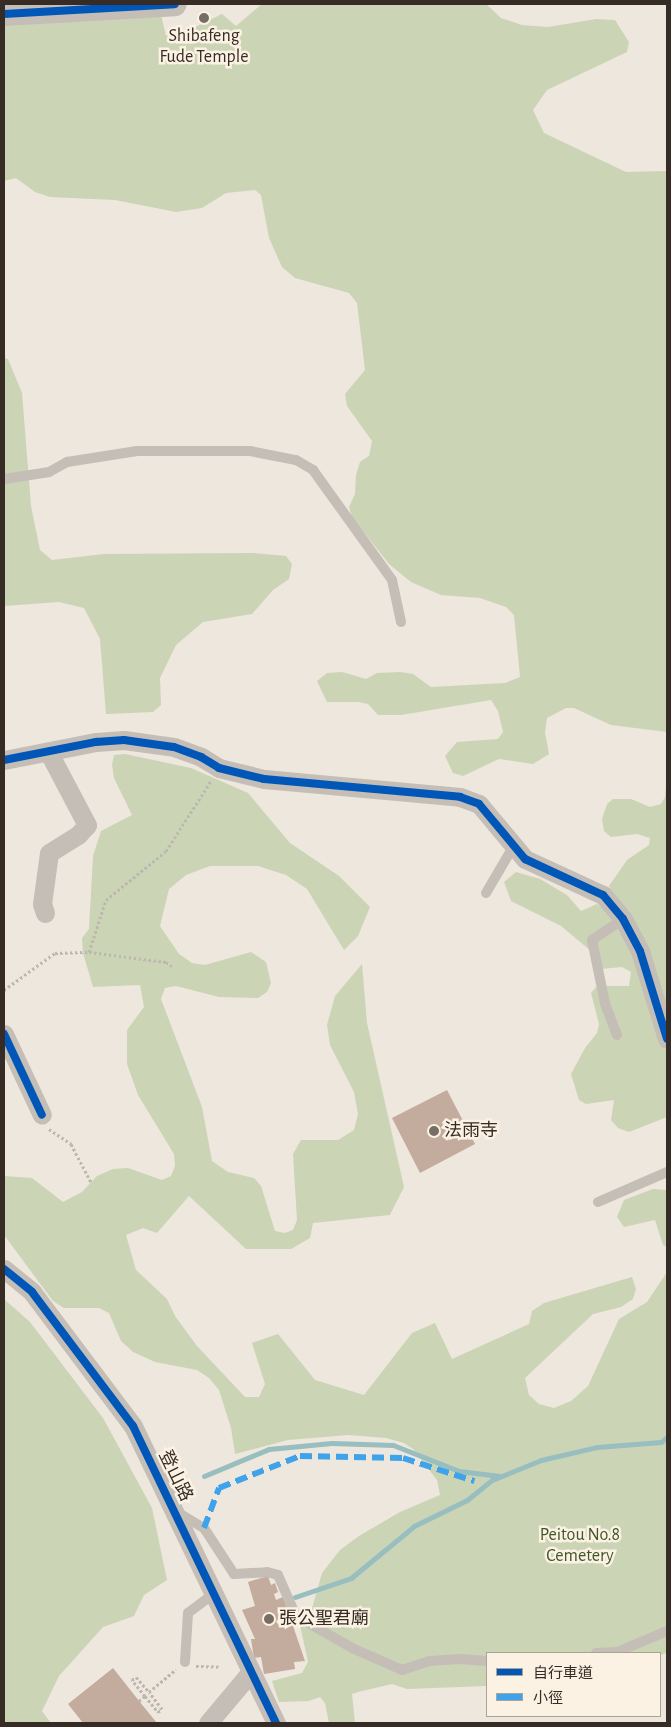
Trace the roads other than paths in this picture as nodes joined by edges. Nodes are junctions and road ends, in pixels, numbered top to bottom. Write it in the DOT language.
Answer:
graph roads {
  1 [pos="175,4"];
  2 [pos="43,8"];
  3 [pos="4,14"];
  4 [pos="4,479"];
  5 [pos="401,622"];
  6 [pos="49,753"];
  7 [pos="4,760"];
  8 [pos="513,848"];
  9 [pos="486,893"];
  10 [pos="45,913"];
  11 [pos="623,919"];
  12 [pos="4,1034"];
  13 [pos="617,1035"];
  14 [pos="667,1039"];
  15 [pos="42,1115"];
  16 [pos="667,1172"];
  17 [pos="598,1202"];
  18 [pos="4,1270"];
  19 [pos="176,1511"];
  20 [pos="212,1595"];
  21 [pos="667,1631"];
  22 [pos="617,1652"];
  23 [pos="486,1661"];
  24 [pos="185,1662"];
  25 [pos="250,1673"];
  26 [pos="208,1723"];
  27 [pos="276,1723"];
  1 -- 2 [label="street"];
  2 -- 3 [label="street"];
  4 -- 5 [label="lane"];
  6 -- 7 [label="street"];
  6 -- 8 [label="street"];
  6 -- 10 [label="street"];
  8 -- 9 [label="lane"];
  8 -- 11 [label="street"];
  11 -- 13 [label="lane"];
  11 -- 14 [label="street"];
  12 -- 15 [label="street"];
  16 -- 17 [label="lane"];
  18 -- 19 [label="street, 登山路"];
  19 -- 20 [label="street, 登山路"];
  19 -- 23 [label="lane"];
  20 -- 24 [label="lane"];
  20 -- 25 [label="street, 登山路"];
  21 -- 22 [label="lane"];
  25 -- 26 [label="street"];
  25 -- 27 [label="street, 登山路"];
}
